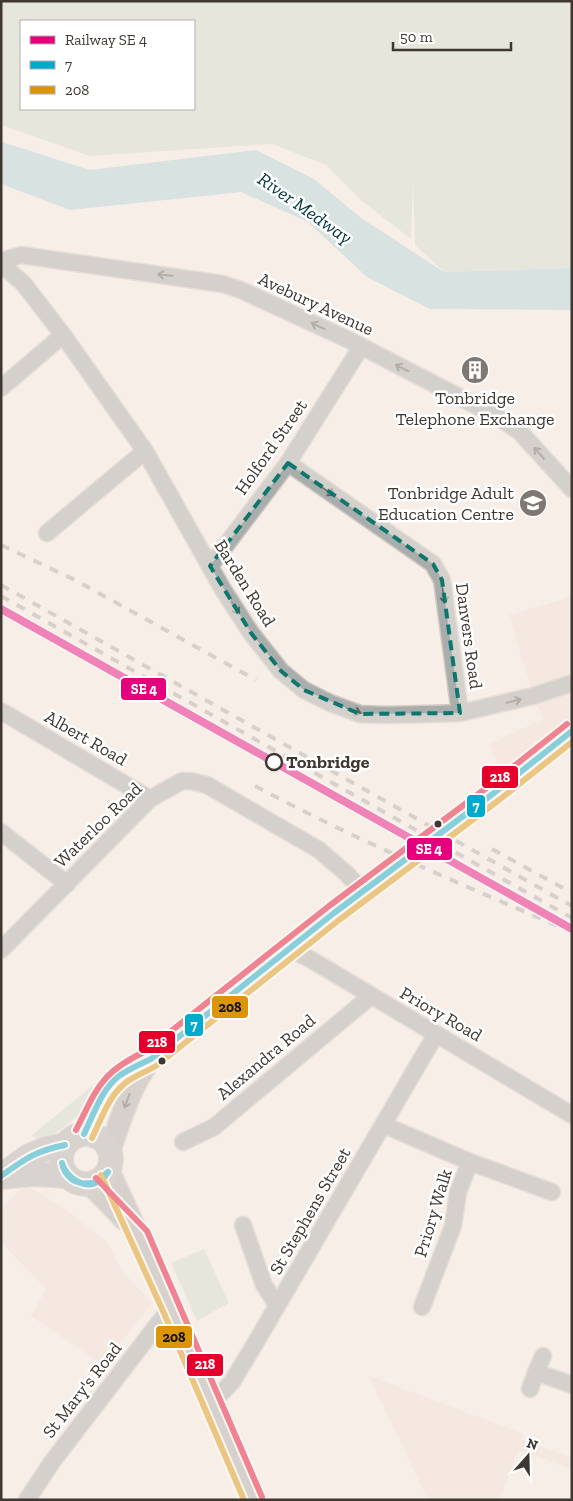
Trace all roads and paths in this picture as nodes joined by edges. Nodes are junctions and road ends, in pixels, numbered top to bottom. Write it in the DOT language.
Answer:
graph roads {
  1 [pos="1,262"];
  2 [pos="63,335"];
  3 [pos="361,347"];
  4 [pos="1,388"];
  5 [pos="145,451"];
  6 [pos="288,463"];
  7 [pos="572,489"];
  8 [pos="47,533"];
  9 [pos="210,566"];
  10 [pos="572,683"];
  11 [pos="1,711"];
  12 [pos="460,713"];
  13 [pos="572,731"];
  14 [pos="150,799"];
  15 [pos="1,832"];
  16 [pos="67,884"];
  17 [pos="362,891"];
  18 [pos="289,949"];
  19 [pos="1,950"];
  20 [pos="371,996"];
  21 [pos="436,1034"];
  22 [pos="151,1059"];
  23 [pos="572,1115"];
  24 [pos="384,1124"];
  25 [pos="74,1140"];
  26 [pos="183,1142"];
  27 [pos="470,1162"];
  28 [pos="103,1168"];
  29 [pos="68,1176"];
  30 [pos="1,1177"];
  31 [pos="552,1192"];
  32 [pos="243,1226"];
  33 [pos="277,1306"];
  34 [pos="171,1307"];
  35 [pos="422,1307"];
  36 [pos="543,1356"];
  37 [pos="536,1372"];
  38 [pos="572,1385"];
  39 [pos="530,1389"];
  40 [pos="212,1403"];
  41 [pos="27,1500"];
  42 [pos="254,1500"];
  1 -- 2 [label="street, Barden Road"];
  3 -- 1 [label="street, Avebury Avenue, one-way"];
  2 -- 4 [label="street"];
  2 -- 5 [label="street, Barden Road"];
  3 -- 6 [label="street, Holford Street"];
  7 -- 3 [label="street, Avebury Avenue, one-way"];
  5 -- 8 [label="street"];
  5 -- 9 [label="street, Barden Road"];
  6 -- 9 [label="street, Holford Street"];
  6 -- 12 [label="street, Danvers Road, one-way"];
  9 -- 12 [label="street, Barden Road, one-way"];
  12 -- 10 [label="street, Barden Road, one-way"];
  11 -- 14 [label="street, Albert Road"];
  13 -- 17 [label="main road, bridge"];
  14 -- 16 [label="street, Waterloo Road"];
  14 -- 17 [label="street, Waterloo Road"];
  15 -- 16 [label="street"];
  16 -- 19 [label="street, Waterloo Road"];
  17 -- 18 [label="main road"];
  18 -- 20 [label="street, Priory Road"];
  18 -- 22 [label="main road"];
  20 -- 21 [label="street, Priory Road"];
  20 -- 26 [label="street, Alexandra Road"];
  21 -- 23 [label="street, Priory Road"];
  21 -- 24 [label="street, St Stephens Street"];
  22 -- 25 [label="main road"];
  22 -- 28 [label="main road, one-way"];
  24 -- 27 [label="street, Priory Walk"];
  24 -- 33 [label="street, St Stephens Street"];
  25 -- 28 [label="highway"];
  25 -- 29 [label="highway"];
  25 -- 30 [label="highway"];
  27 -- 31 [label="street"];
  27 -- 35 [label="street, Priory Walk"];
  28 -- 29 [label="highway"];
  28 -- 34 [label="main road"];
  29 -- 30 [label="highway"];
  32 -- 33 [label="street"];
  33 -- 40 [label="street, St Stephens Street"];
  34 -- 40 [label="main road"];
  34 -- 41 [label="street, St Mary's Road"];
  36 -- 37 [label="street"];
  37 -- 38 [label="street"];
  37 -- 39 [label="street"];
  40 -- 42 [label="main road"];
}
